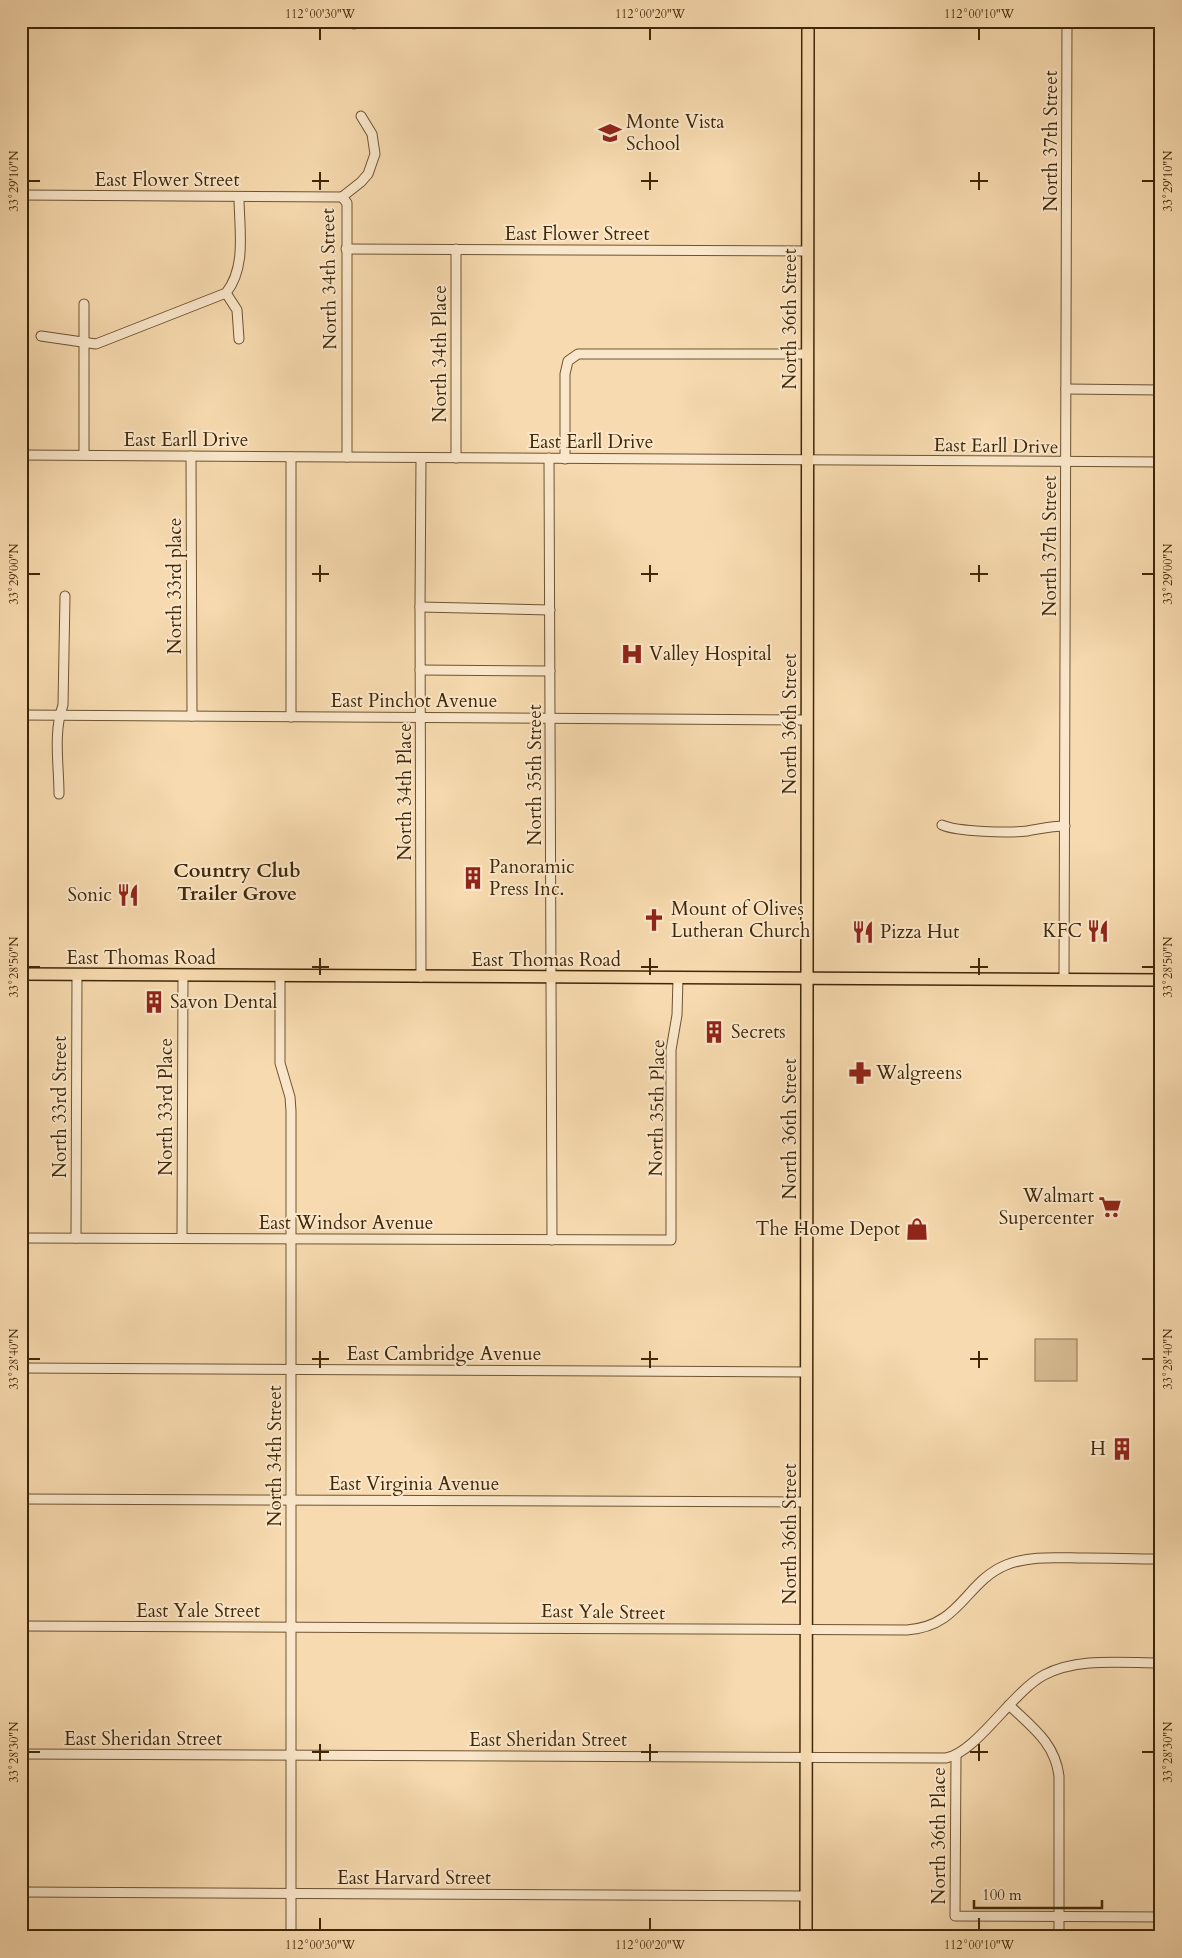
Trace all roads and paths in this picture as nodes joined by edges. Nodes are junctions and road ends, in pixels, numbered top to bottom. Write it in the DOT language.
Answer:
graph roads {
  1 [pos="808,21"];
  2 [pos="1067,21"];
  3 [pos="361,116"];
  4 [pos="21,196"];
  5 [pos="239,197"];
  6 [pos="342,197"];
  7 [pos="346,249"];
  8 [pos="456,249"];
  9 [pos="808,251"];
  10 [pos="226,293"];
  11 [pos="84,304"];
  12 [pos="40,336"];
  13 [pos="239,339"];
  14 [pos="84,342"];
  15 [pos="808,354"];
  16 [pos="1066,389"];
  17 [pos="1161,390"];
  18 [pos="21,455"];
  19 [pos="84,455"];
  20 [pos="191,456"];
  21 [pos="291,457"];
  22 [pos="347,457"];
  23 [pos="421,458"];
  24 [pos="456,458"];
  25 [pos="549,458"];
  26 [pos="565,459"];
  27 [pos="808,460"];
  28 [pos="1066,462"];
  29 [pos="1161,462"];
  30 [pos="65,596"];
  31 [pos="420,607"];
  32 [pos="550,608"];
  33 [pos="420,670"];
  34 [pos="550,671"];
  35 [pos="21,715"];
  36 [pos="59,715"];
  37 [pos="192,716"];
  38 [pos="291,717"];
  39 [pos="420,717"];
  40 [pos="550,718"];
  41 [pos="807,720"];
  42 [pos="59,794"];
  43 [pos="942,825"];
  44 [pos="1065,826"];
  45 [pos="21,974"];
  46 [pos="77,976"];
  47 [pos="183,976"];
  48 [pos="280,976"];
  49 [pos="421,977"];
  50 [pos="552,978"];
  51 [pos="678,978"];
  52 [pos="808,978"];
  53 [pos="1064,980"];
  54 [pos="1161,980"];
  55 [pos="21,1238"];
  56 [pos="76,1238"];
  57 [pos="182,1238"];
  58 [pos="291,1239"];
  59 [pos="552,1240"];
  60 [pos="671,1240"];
  61 [pos="21,1368"];
  62 [pos="291,1369"];
  63 [pos="808,1372"];
  64 [pos="21,1499"];
  65 [pos="291,1500"];
  66 [pos="807,1502"];
  67 [pos="1161,1559"];
  68 [pos="21,1626"];
  69 [pos="291,1628"];
  70 [pos="807,1630"];
  71 [pos="1161,1663"];
  72 [pos="1009,1705"];
  73 [pos="21,1754"];
  74 [pos="956,1756"];
  75 [pos="290,1757"];
  76 [pos="807,1758"];
  77 [pos="21,1892"];
  78 [pos="291,1893"];
  79 [pos="806,1896"];
  80 [pos="1058,1916"];
  81 [pos="1161,1917"];
  82 [pos="291,1937"];
  83 [pos="806,1937"];
  84 [pos="1059,1937"];
  1 -- 9 [label="main road, North 36th Street"];
  2 -- 16 [label="street, North 37th Street"];
  3 -- 6 [label="street, North 34th Street"];
  4 -- 5 [label="street, East Flower Street"];
  5 -- 6 [label="street, East Flower Street"];
  5 -- 10 [label="street"];
  6 -- 7 [label="street, North 34th Street"];
  7 -- 8 [label="street, East Flower Street"];
  7 -- 22 [label="street, North 34th Street"];
  8 -- 9 [label="street, East Flower Street"];
  8 -- 24 [label="street, North 34th Place"];
  9 -- 15 [label="main road, North 36th Street"];
  10 -- 13 [label="street"];
  10 -- 14 [label="street"];
  11 -- 14 [label="street"];
  12 -- 14 [label="street"];
  14 -- 19 [label="street"];
  15 -- 26 [label="street"];
  15 -- 27 [label="main road, North 36th Street"];
  16 -- 17 [label="street"];
  16 -- 28 [label="street, North 37th Street"];
  18 -- 19 [label="street, East Earll Drive"];
  19 -- 20 [label="street, East Earll Drive"];
  20 -- 21 [label="street, East Earll Drive"];
  20 -- 37 [label="street, North 33rd place"];
  21 -- 22 [label="street, East Earll Drive"];
  21 -- 38 [label="street"];
  22 -- 23 [label="street, East Earll Drive"];
  23 -- 24 [label="street, East Earll Drive"];
  23 -- 31 [label="street, North 34th Place"];
  24 -- 25 [label="street, East Earll Drive"];
  25 -- 26 [label="street, East Earll Drive"];
  25 -- 32 [label="street, North 35th Street"];
  26 -- 27 [label="street, East Earll Drive"];
  27 -- 28 [label="street, East Earll Drive"];
  27 -- 41 [label="main road, North 36th Street"];
  28 -- 29 [label="street, East Earll Drive"];
  28 -- 44 [label="street, North 37th Street"];
  30 -- 36 [label="street"];
  31 -- 32 [label="street"];
  31 -- 33 [label="street, North 34th Place"];
  32 -- 34 [label="street, North 35th Street"];
  33 -- 34 [label="street"];
  33 -- 39 [label="street, North 34th Place"];
  34 -- 40 [label="street, North 35th Street"];
  35 -- 36 [label="street, East Pinchot Avenue"];
  36 -- 37 [label="street, East Pinchot Avenue"];
  36 -- 42 [label="street"];
  37 -- 38 [label="street, East Pinchot Avenue"];
  38 -- 39 [label="street, East Pinchot Avenue"];
  39 -- 40 [label="street, East Pinchot Avenue"];
  39 -- 49 [label="street, North 34th Place"];
  40 -- 41 [label="street, East Pinchot Avenue"];
  40 -- 50 [label="street, North 35th Street"];
  41 -- 52 [label="main road, North 36th Street"];
  43 -- 44 [label="street"];
  44 -- 53 [label="street, North 37th Street"];
  45 -- 46 [label="main road, East Thomas Road"];
  46 -- 47 [label="main road, East Thomas Road"];
  46 -- 56 [label="street, North 33rd Street"];
  47 -- 48 [label="main road, East Thomas Road"];
  47 -- 57 [label="street, North 33rd Place"];
  48 -- 49 [label="main road, East Thomas Road"];
  48 -- 58 [label="street, North 34th Street"];
  49 -- 50 [label="main road, East Thomas Road"];
  50 -- 51 [label="main road, East Thomas Road"];
  50 -- 59 [label="street, North 35th Street"];
  51 -- 52 [label="main road, East Thomas Road"];
  51 -- 60 [label="street, North 35th Place"];
  52 -- 53 [label="main road, East Thomas Road"];
  52 -- 63 [label="main road, North 36th Street"];
  53 -- 54 [label="main road, East Thomas Road"];
  55 -- 56 [label="street, East Windsor Avenue"];
  56 -- 57 [label="street, East Windsor Avenue"];
  57 -- 58 [label="street, East Windsor Avenue"];
  58 -- 59 [label="street, East Windsor Avenue"];
  58 -- 62 [label="street, North 34th Street"];
  59 -- 60 [label="street, East Windsor Avenue"];
  61 -- 62 [label="street, East Cambridge Avenue"];
  62 -- 63 [label="street, East Cambridge Avenue"];
  62 -- 65 [label="street, North 34th Street"];
  63 -- 66 [label="main road, North 36th Street"];
  64 -- 65 [label="street, East Virginia Avenue"];
  65 -- 66 [label="street, East Virginia Avenue"];
  65 -- 69 [label="street, North 34th Street"];
  66 -- 70 [label="main road, North 36th Street"];
  67 -- 70 [label="street, East Yale Street"];
  68 -- 69 [label="street, East Yale Street"];
  69 -- 70 [label="street, East Yale Street"];
  69 -- 75 [label="street, North 34th Street"];
  70 -- 76 [label="main road, North 36th Street"];
  71 -- 72 [label="street"];
  72 -- 74 [label="street"];
  72 -- 80 [label="street"];
  73 -- 75 [label="street, East Sheridan Street"];
  74 -- 76 [label="street, East Sheridan Street"];
  74 -- 80 [label="street, North 36th Place"];
  75 -- 76 [label="street, East Sheridan Street"];
  75 -- 78 [label="street, North 34th Street"];
  76 -- 79 [label="main road, North 36th Street"];
  77 -- 78 [label="street, East Harvard Street"];
  78 -- 79 [label="street, East Harvard Street"];
  78 -- 82 [label="street, North 34th Street"];
  79 -- 83 [label="main road, North 36th Street"];
  80 -- 81 [label="street"];
  80 -- 84 [label="street"];
}
